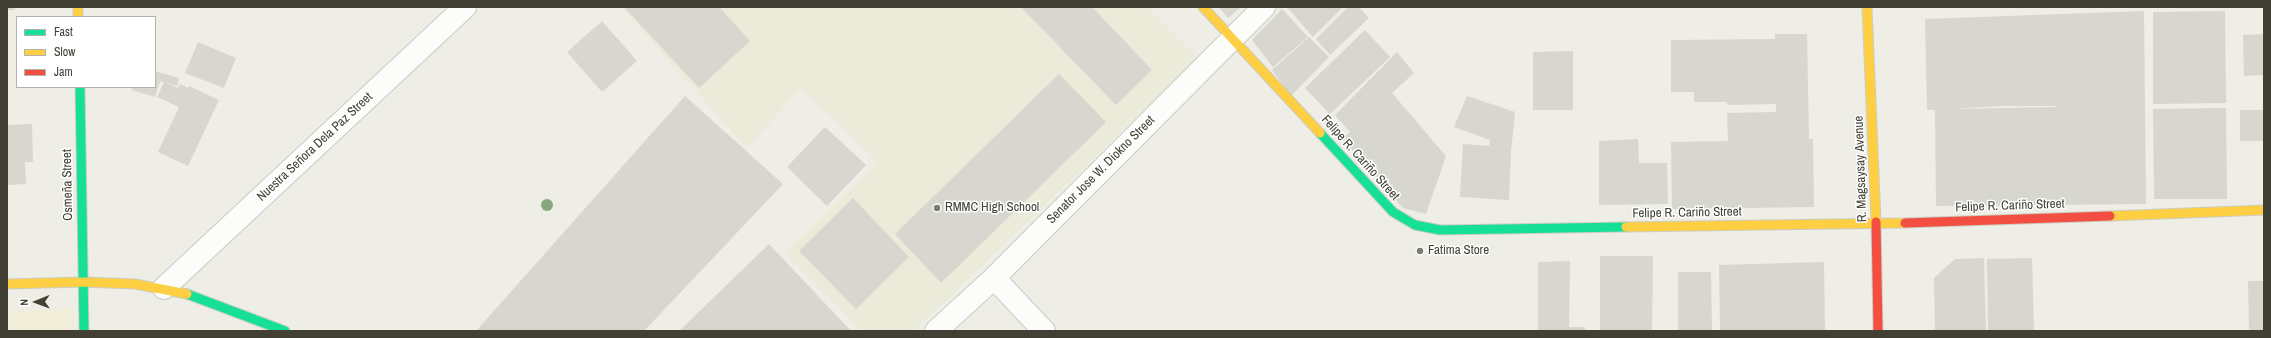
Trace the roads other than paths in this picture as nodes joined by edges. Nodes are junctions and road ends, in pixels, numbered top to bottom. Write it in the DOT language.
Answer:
graph roads {
  1 [pos="466,7"];
  2 [pos="1203,7"];
  3 [pos="1264,7"];
  4 [pos="1867,7"];
  5 [pos="1233,38"];
  6 [pos="80,88"];
  7 [pos="2264,210"];
  8 [pos="1876,224"];
  9 [pos="994,278"];
  10 [pos="83,282"];
  11 [pos="7,284"];
  12 [pos="164,288"];
  13 [pos="84,331"];
  14 [pos="285,331"];
  15 [pos="936,331"];
  16 [pos="1044,331"];
  17 [pos="1878,331"];
  1 -- 12 [label="street, Nuestra Señora Dela Paz Street"];
  2 -- 5 [label="street, Felipe R. Cariño Street"];
  3 -- 5 [label="street, Senator Jose W. Diokno Street"];
  4 -- 8 [label="street, R. Magsaysay Avenue"];
  5 -- 8 [label="street, Felipe R. Cariño Street"];
  5 -- 9 [label="street, Senator Jose W. Diokno Street"];
  6 -- 10 [label="street, Osmeña Street"];
  7 -- 8 [label="street, Felipe R. Cariño Street"];
  8 -- 17 [label="street, R. Magsaysay Avenue"];
  9 -- 15 [label="street, Senator Jose W. Diokno Street"];
  9 -- 16 [label="street"];
  10 -- 11 [label="street"];
  10 -- 12 [label="street"];
  10 -- 13 [label="street, Osmeña Street"];
  12 -- 14 [label="street"];
}
